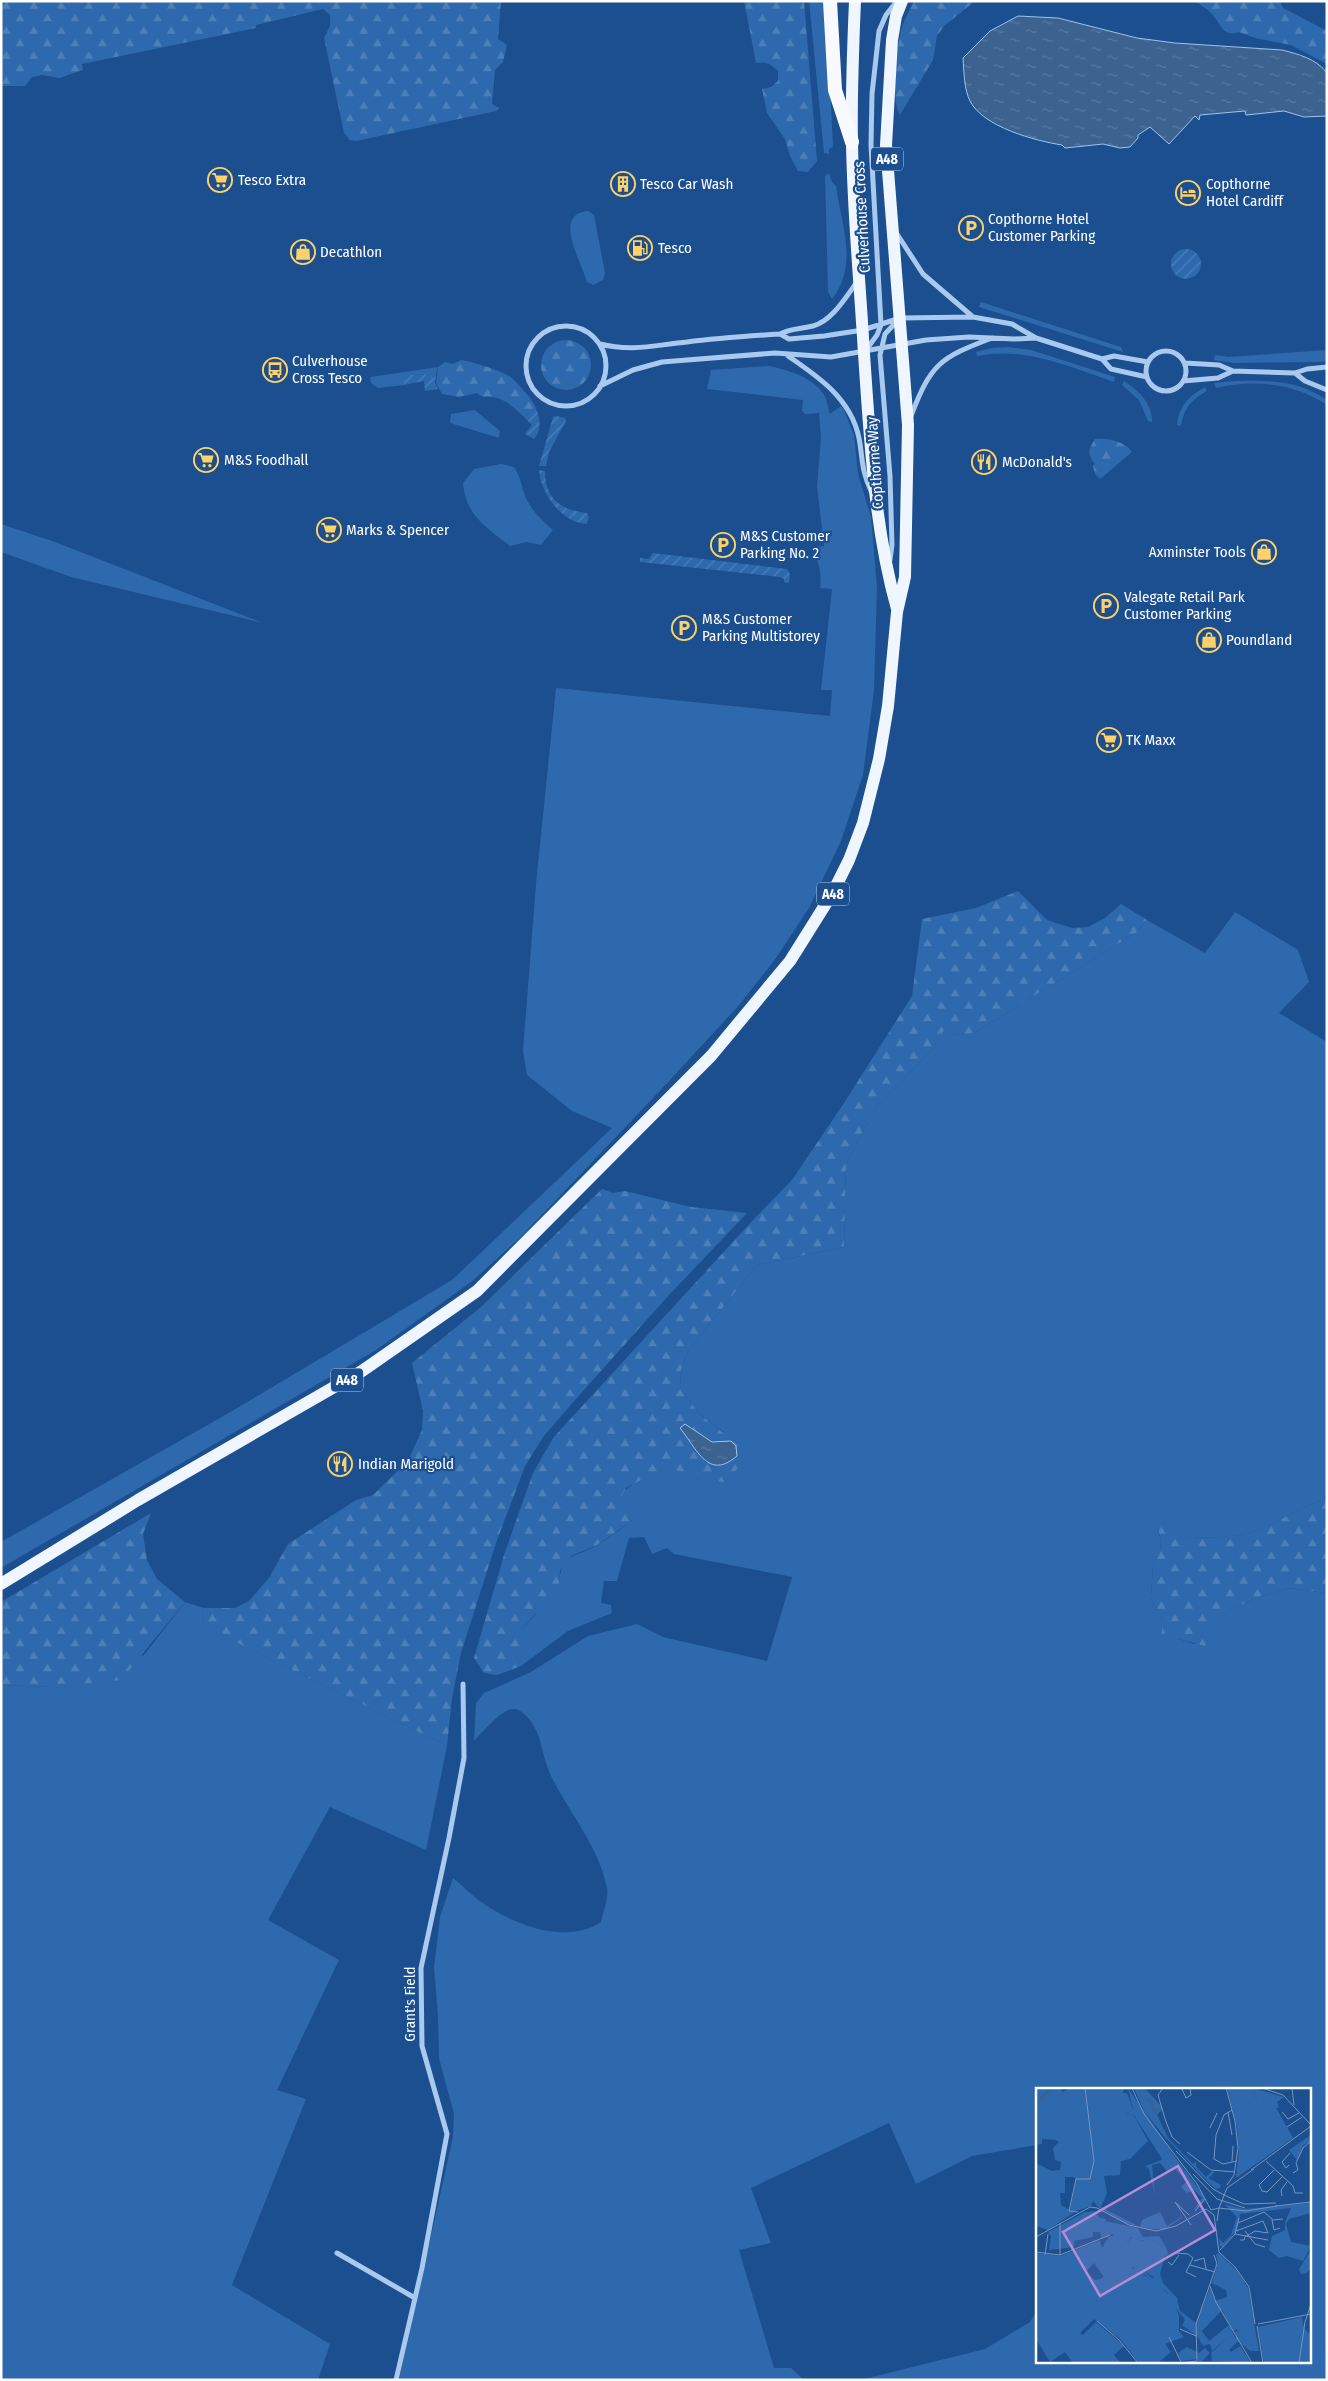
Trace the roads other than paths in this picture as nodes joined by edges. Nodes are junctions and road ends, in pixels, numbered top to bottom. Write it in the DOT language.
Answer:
graph roads {
  1 [pos="830,1"];
  2 [pos="854,1"];
  3 [pos="897,1"];
  4 [pos="902,1"];
  5 [pos="852,142"];
  6 [pos="891,222"];
  7 [pos="858,280"];
  8 [pos="973,317"];
  9 [pos="900,318"];
  10 [pos="881,325"];
  11 [pos="863,330"];
  12 [pos="780,334"];
  13 [pos="994,337"];
  14 [pos="1036,338"];
  15 [pos="903,343"];
  16 [pos="600,344"];
  17 [pos="880,348"];
  18 [pos="864,352"];
  19 [pos="785,355"];
  20 [pos="1102,359"];
  21 [pos="1148,362"];
  22 [pos="1185,363"];
  23 [pos="1327,367"];
  24 [pos="1233,371"];
  25 [pos="1295,373"];
  26 [pos="1147,378"];
  27 [pos="1183,381"];
  28 [pos="600,386"];
  29 [pos="1327,390"];
  30 [pos="908,425"];
  31 [pos="879,508"];
  32 [pos="887,575"];
  33 [pos="897,612"];
  34 [pos="1,1584"];
  35 [pos="463,1684"];
  36 [pos="337,2254"];
  37 [pos="416,2298"];
  38 [pos="396,2380"];
  1 -- 5 [label="highway"];
  2 -- 5 [label="main road, A48"];
  3 -- 10 [label="street, Culverhouse Cross"];
  4 -- 6 [label="main road, A48"];
  5 -- 7 [label="main road, A48"];
  6 -- 8 [label="street"];
  6 -- 9 [label="main road, A48"];
  7 -- 11 [label="main road, A48"];
  7 -- 12 [label="street, Culverhouse Cross"];
  8 -- 9 [label="street"];
  8 -- 14 [label="street"];
  9 -- 10 [label="street, Culverhouse Cross"];
  9 -- 15 [label="main road, A48"];
  9 -- 17 [label="street"];
  10 -- 11 [label="street, Culverhouse Cross"];
  10 -- 18 [label="street"];
  11 -- 12 [label="street, Culverhouse Cross"];
  11 -- 18 [label="main road, A48"];
  12 -- 16 [label="street, Culverhouse Cross"];
  13 -- 14 [label="street"];
  13 -- 15 [label="street"];
  13 -- 30 [label="street"];
  14 -- 20 [label="street"];
  15 -- 17 [label="street"];
  15 -- 30 [label="main road, A48"];
  16 -- 28 [label="street"];
  16 -- 28 [label="street, Culverhouse Cross"];
  17 -- 18 [label="street"];
  17 -- 32 [label="street, Copthorne Way"];
  18 -- 19 [label="street, Culverhouse Cross"];
  18 -- 31 [label="main road, A48"];
  19 -- 28 [label="street, Culverhouse Cross"];
  19 -- 31 [label="street"];
  20 -- 21 [label="street"];
  20 -- 26 [label="street"];
  21 -- 22 [label="street"];
  21 -- 26 [label="street"];
  22 -- 24 [label="street"];
  22 -- 27 [label="street"];
  23 -- 25 [label="street"];
  24 -- 25 [label="street"];
  24 -- 27 [label="street"];
  25 -- 29 [label="street"];
  26 -- 27 [label="street"];
  30 -- 33 [label="main road, A48"];
  31 -- 32 [label="main road, A48"];
  32 -- 33 [label="main road, A48"];
  33 -- 34 [label="main road, A48"];
  35 -- 37 [label="street, Grant's Field"];
  36 -- 37 [label="street"];
  37 -- 38 [label="street, Grant's Field"];
}
